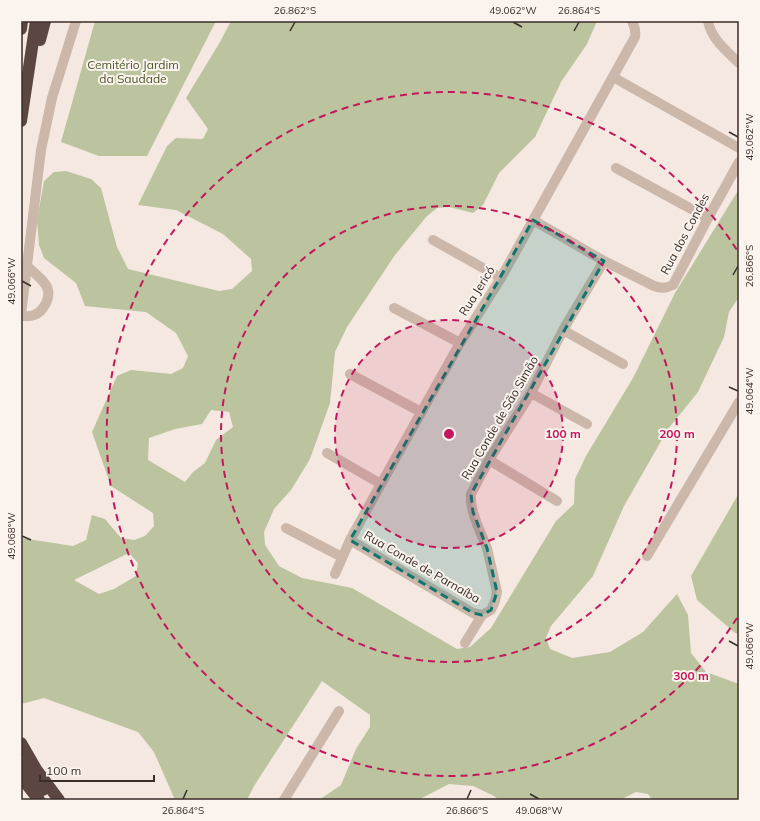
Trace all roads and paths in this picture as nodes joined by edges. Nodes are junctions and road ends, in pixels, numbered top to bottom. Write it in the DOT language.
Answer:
graph roads {
  1 [pos="22,21"];
  2 [pos="36,21"];
  3 [pos="46,21"];
  4 [pos="76,21"];
  5 [pos="632,21"];
  6 [pos="708,21"];
  7 [pos="21,29"];
  8 [pos="739,63"];
  9 [pos="613,77"];
  10 [pos="27,79"];
  11 [pos="21,121"];
  12 [pos="739,148"];
  13 [pos="739,162"];
  14 [pos="616,168"];
  15 [pos="708,218"];
  16 [pos="533,220"];
  17 [pos="433,240"];
  18 [pos="604,260"];
  19 [pos="27,266"];
  20 [pos="501,278"];
  21 [pos="394,308"];
  22 [pos="21,315"];
  23 [pos="563,330"];
  24 [pos="460,343"];
  25 [pos="623,364"];
  26 [pos="350,374"];
  27 [pos="531,393"];
  28 [pos="739,402"];
  29 [pos="421,412"];
  30 [pos="588,424"];
  31 [pos="327,453"];
  32 [pos="489,460"];
  33 [pos="381,484"];
  34 [pos="557,501"];
  35 [pos="286,528"];
  36 [pos="350,540"];
  37 [pos="647,556"];
  38 [pos="342,557"];
  39 [pos="335,574"];
  40 [pos="482,615"];
  41 [pos="465,643"];
  42 [pos="339,711"];
  43 [pos="21,743"];
  44 [pos="21,764"];
  45 [pos="21,777"];
  46 [pos="21,786"];
  47 [pos="38,800"];
  48 [pos="52,800"];
  49 [pos="59,800"];
  50 [pos="284,800"];
  1 -- 7 [label="highway"];
  2 -- 10 [label="highway"];
  3 -- 10 [label="highway"];
  4 -- 19 [label="street"];
  5 -- 9 [label="street, Rua Jericó"];
  6 -- 8 [label="street"];
  9 -- 12 [label="street"];
  9 -- 16 [label="street, Rua Jericó"];
  10 -- 11 [label="highway"];
  13 -- 15 [label="street, Rua dos Condes"];
  14 -- 15 [label="street"];
  15 -- 18 [label="street, Rua dos Condes"];
  16 -- 18 [label="street, Rua dos Condes"];
  16 -- 20 [label="street, Rua Jericó"];
  17 -- 20 [label="street"];
  18 -- 23 [label="street, Rua Conde de São Simão"];
  19 -- 22 [label="street"];
  19 -- 22 [label="street"];
  20 -- 24 [label="street, Rua Jericó"];
  21 -- 24 [label="street"];
  23 -- 25 [label="street"];
  23 -- 27 [label="street, Rua Conde de São Simão"];
  24 -- 29 [label="street, Rua Jericó"];
  26 -- 29 [label="street"];
  27 -- 30 [label="street"];
  27 -- 32 [label="street, Rua Conde de São Simão"];
  28 -- 37 [label="street"];
  29 -- 33 [label="street, Rua Jericó"];
  31 -- 33 [label="street"];
  32 -- 34 [label="street"];
  32 -- 40 [label="street, Rua Conde de São Simão"];
  33 -- 36 [label="street, Rua Jericó"];
  35 -- 38 [label="street"];
  36 -- 38 [label="street, Rua Jericó"];
  36 -- 40 [label="street, Rua Conde de Parnaíba"];
  38 -- 39 [label="street, Rua Jericó"];
  40 -- 41 [label="street, Rua Conde de São Simão"];
  42 -- 50 [label="street"];
  43 -- 49 [label="highway"];
  44 -- 48 [label="highway"];
  45 -- 47 [label="highway"];
  46 -- 47 [label="highway"];
}
